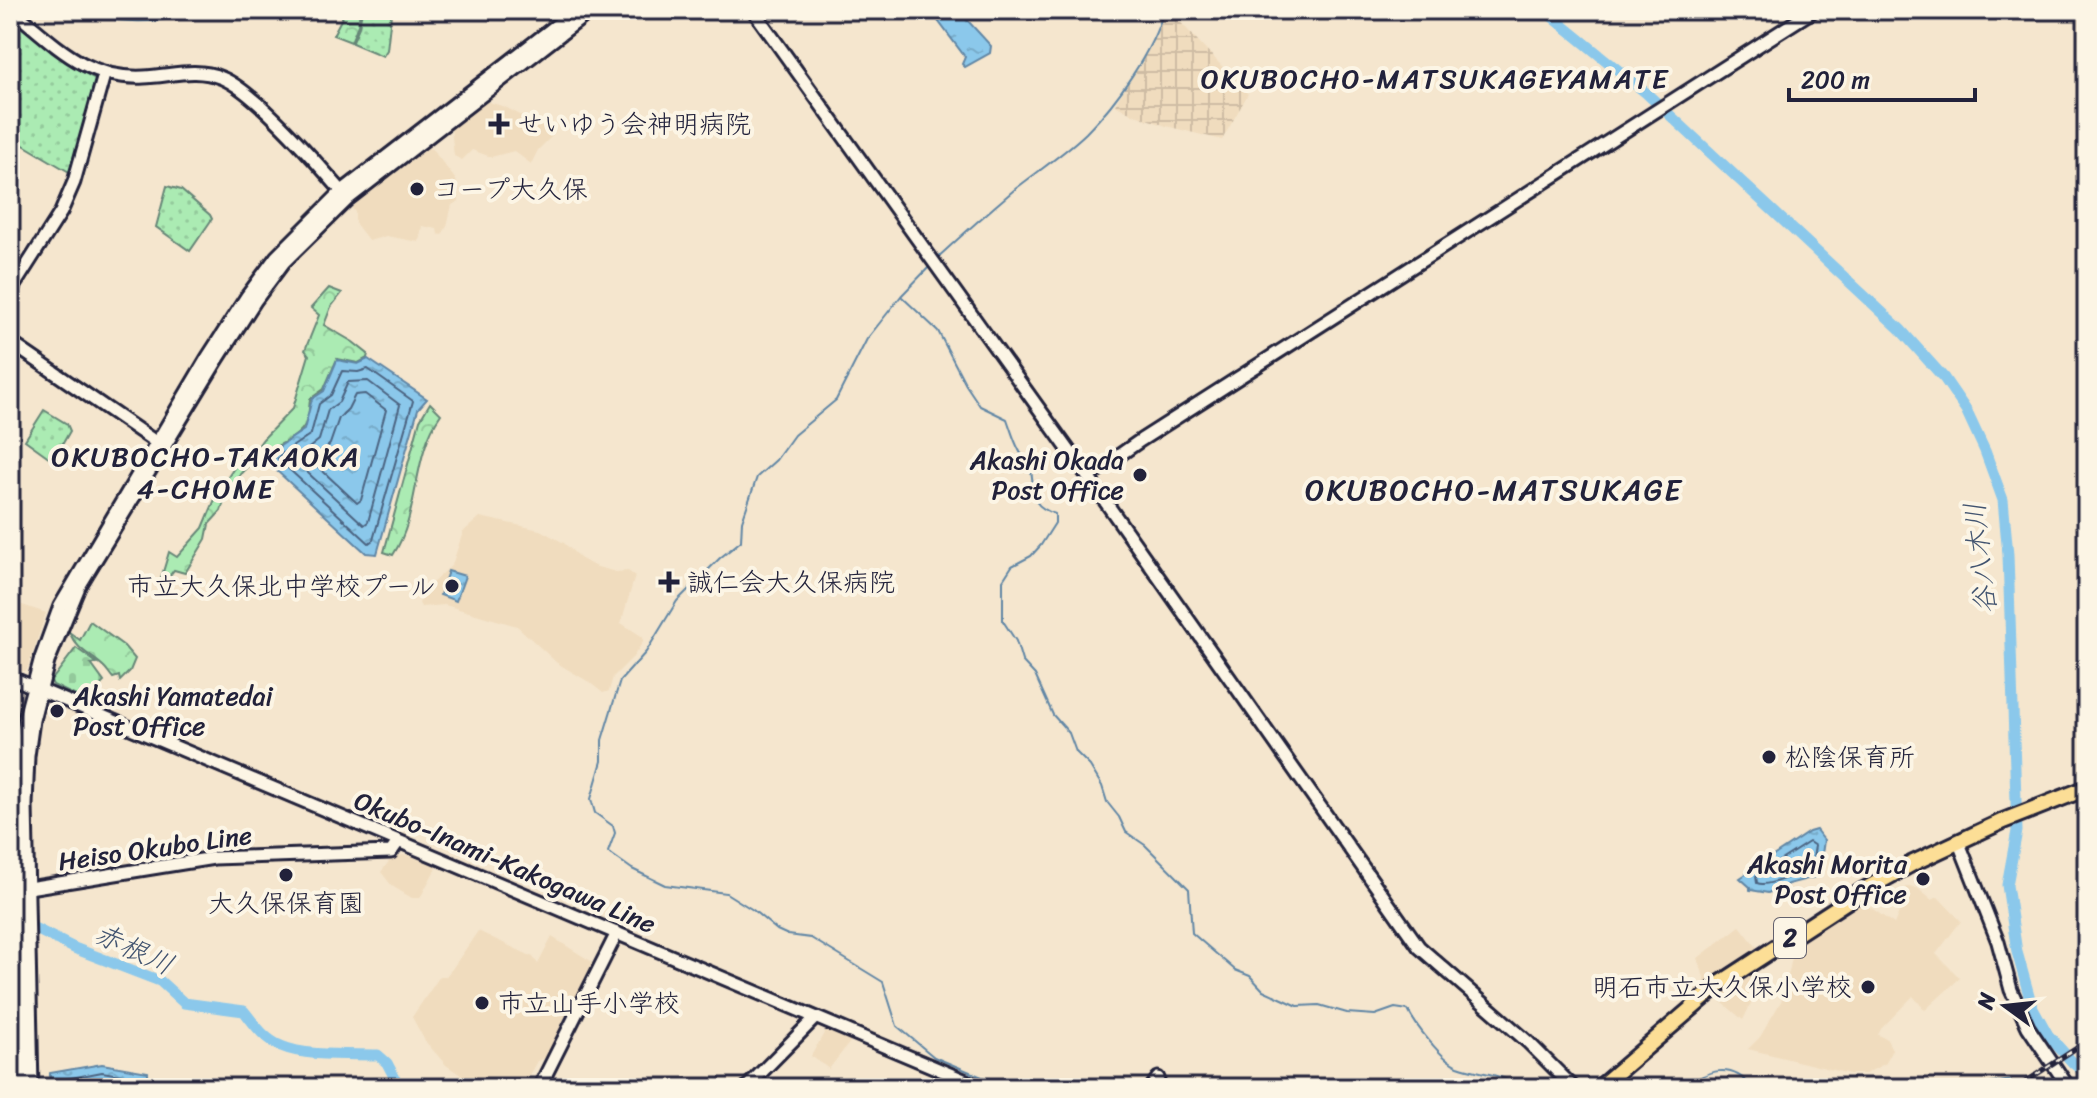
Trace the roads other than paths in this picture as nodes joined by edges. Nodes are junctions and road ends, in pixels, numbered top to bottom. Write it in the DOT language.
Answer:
graph roads {
  1 [pos="12,10"];
  2 [pos="576,10"];
  3 [pos="592,10"];
  4 [pos="753,10"];
  5 [pos="1814,10"];
  6 [pos="104,75"];
  7 [pos="345,195"];
  8 [pos="10,292"];
  9 [pos="10,342"];
  10 [pos="160,445"];
  11 [pos="1088,477"];
  12 [pos="10,677"];
  13 [pos="37,689"];
  14 [pos="2087,788"];
  15 [pos="398,842"];
  16 [pos="1959,843"];
  17 [pos="18,890"];
  18 [pos="617,933"];
  19 [pos="815,1018"];
  20 [pos="27,1055"];
  21 [pos="10,1056"];
  22 [pos="24,1088"];
  23 [pos="32,1088"];
  24 [pos="539,1088"];
  25 [pos="746,1088"];
  26 [pos="983,1088"];
  27 [pos="1574,1088"];
  28 [pos="1599,1088"];
  29 [pos="2069,1088"];
  1 -- 6 [label="street"];
  2 -- 7 [label="street"];
  3 -- 7 [label="street"];
  4 -- 11 [label="street"];
  5 -- 11 [label="street"];
  6 -- 7 [label="street"];
  6 -- 8 [label="street"];
  7 -- 10 [label="street"];
  9 -- 10 [label="street"];
  10 -- 13 [label="street"];
  11 -- 27 [label="street"];
  12 -- 13 [label="street, Okubo-Inami-Kakogawa Line"];
  13 -- 15 [label="street, Okubo-Inami-Kakogawa Line"];
  13 -- 17 [label="street"];
  14 -- 16 [label="highway, 2"];
  15 -- 17 [label="street, Heiso Okubo Line"];
  15 -- 18 [label="street, Okubo-Inami-Kakogawa Line"];
  16 -- 28 [label="highway, 2"];
  16 -- 29 [label="street"];
  17 -- 20 [label="street"];
  18 -- 19 [label="street, Okubo-Inami-Kakogawa Line"];
  18 -- 24 [label="street"];
  19 -- 25 [label="street"];
  19 -- 26 [label="street, Okubo-Inami-Kakogawa Line"];
  20 -- 21 [label="street"];
  20 -- 22 [label="street"];
  20 -- 23 [label="street"];
}
